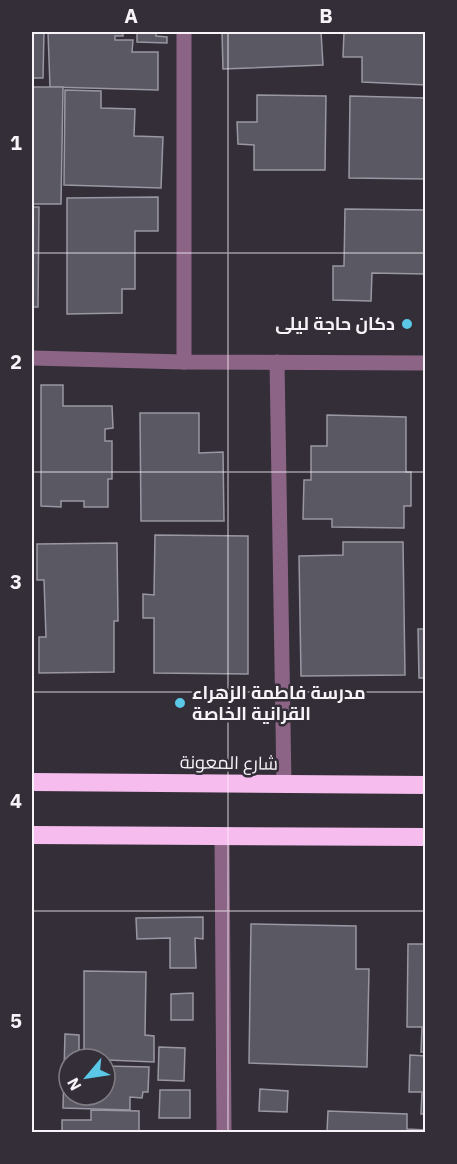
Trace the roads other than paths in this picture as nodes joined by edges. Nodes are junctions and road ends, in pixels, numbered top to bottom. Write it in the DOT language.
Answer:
graph roads {
  1 [pos="184,32"];
  2 [pos="32,358"];
  3 [pos="184,362"];
  4 [pos="277,362"];
  5 [pos="426,363"];
  6 [pos="32,782"];
  7 [pos="284,784"];
  8 [pos="426,785"];
  9 [pos="32,836"];
  10 [pos="222,836"];
  11 [pos="426,837"];
  12 [pos="224,1132"];
  1 -- 3 [label="street"];
  2 -- 3 [label="street"];
  3 -- 4 [label="street"];
  4 -- 5 [label="street"];
  4 -- 7 [label="street"];
  6 -- 7 [label="highway, شارع المعونة"];
  7 -- 8 [label="highway, شارع المعونة"];
  9 -- 10 [label="highway"];
  10 -- 11 [label="highway"];
  10 -- 12 [label="street"];
}
